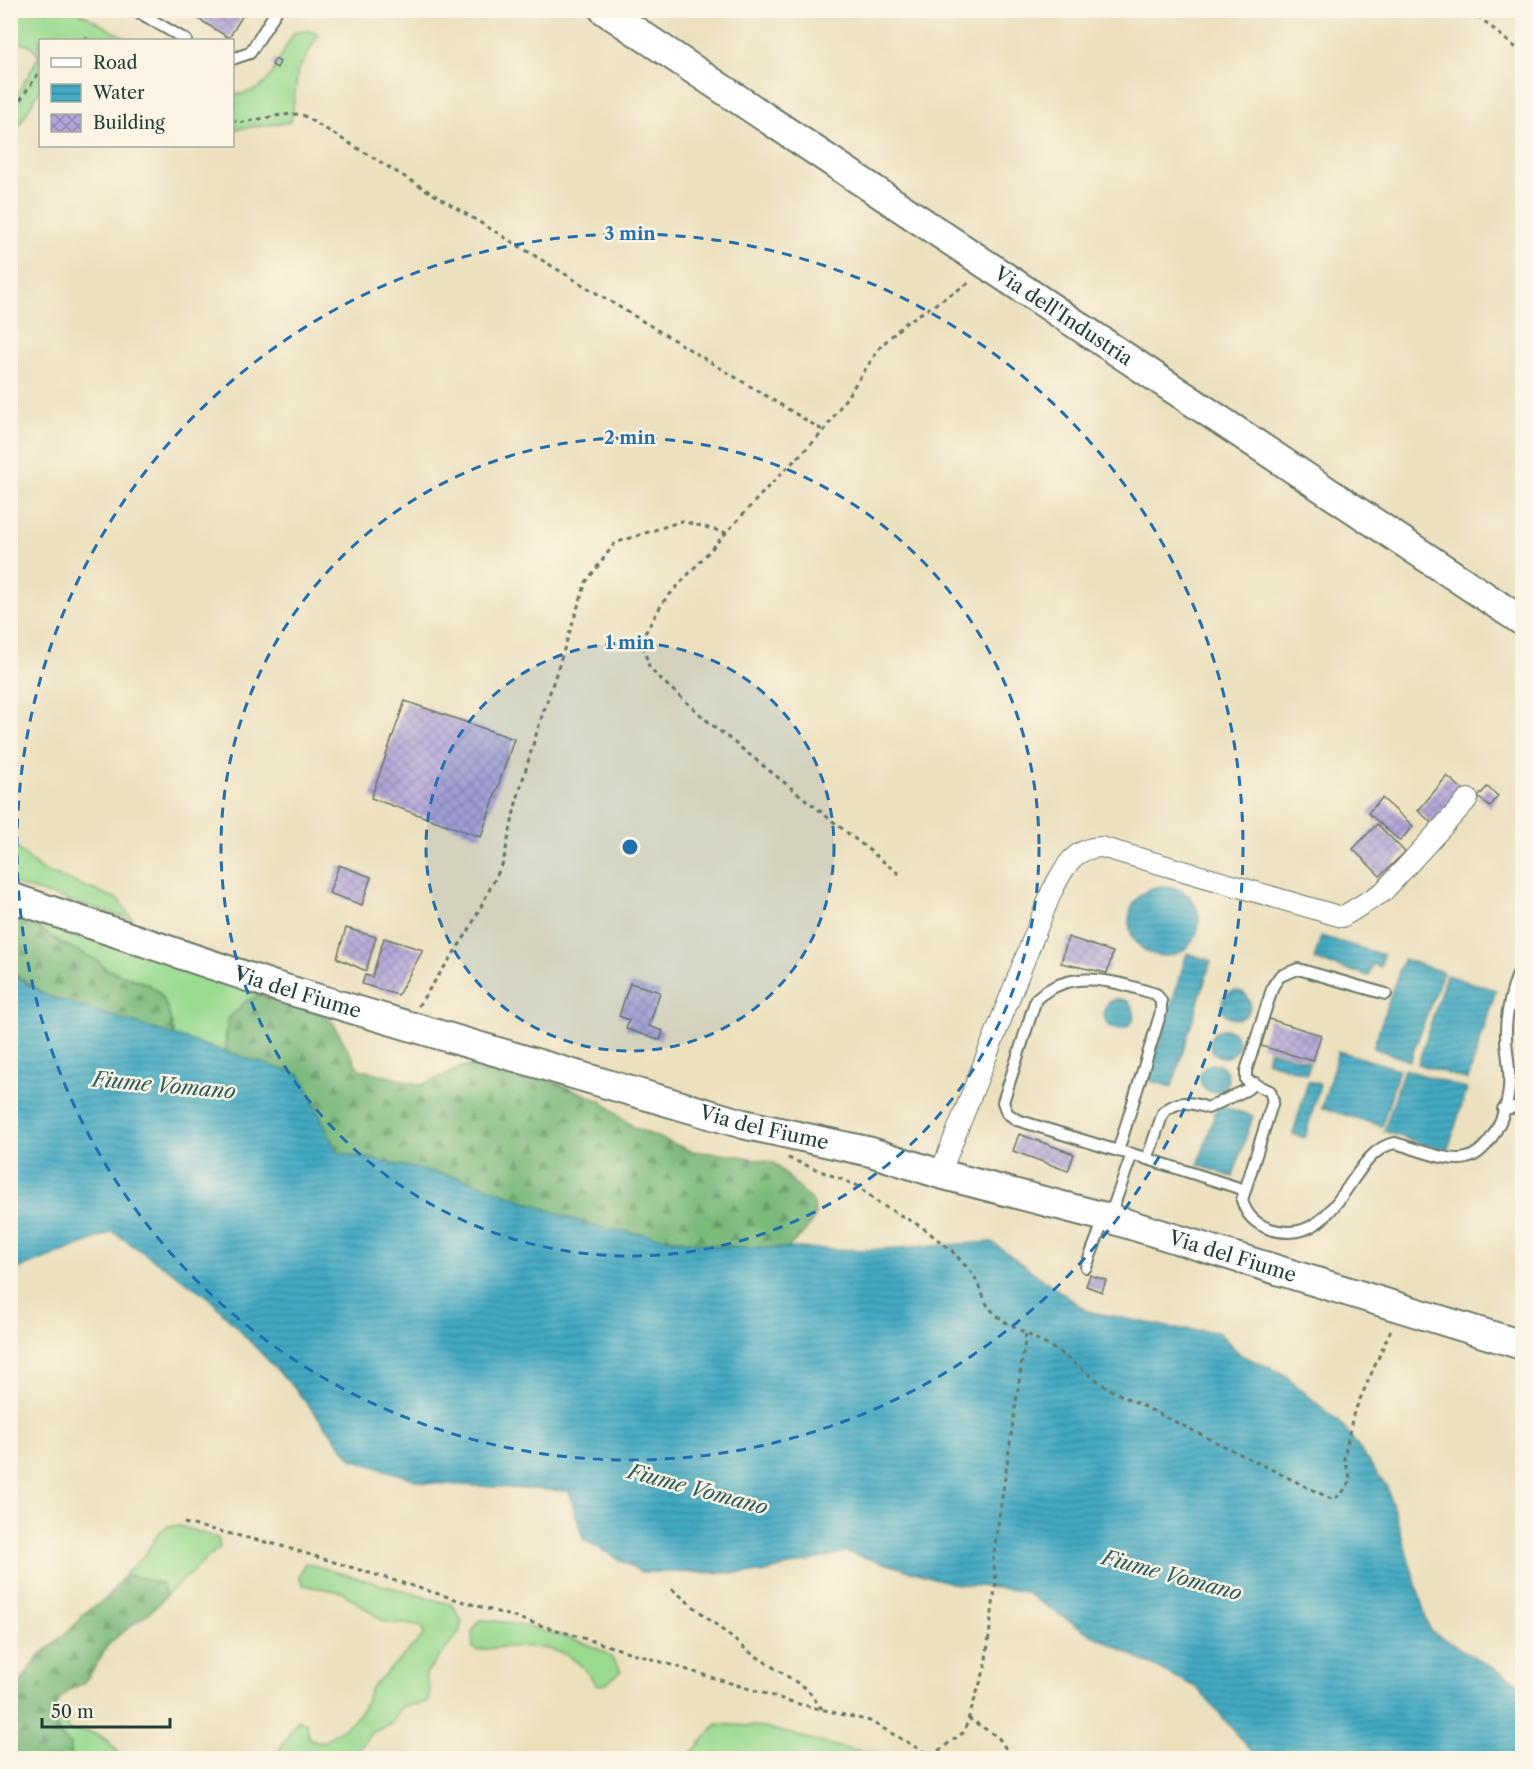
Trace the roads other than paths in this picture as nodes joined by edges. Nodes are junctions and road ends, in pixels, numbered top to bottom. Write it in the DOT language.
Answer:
graph roads {
  1 [pos="135,10"];
  2 [pos="277,10"];
  3 [pos="604,10"];
  4 [pos="184,39"];
  5 [pos="234,58"];
  6 [pos="1522,621"];
  7 [pos="1468,799"];
  8 [pos="10,897"];
  9 [pos="1522,965"];
  10 [pos="1386,994"];
  11 [pos="1518,997"];
  12 [pos="1254,1083"];
  13 [pos="1522,1106"];
  14 [pos="1503,1109"];
  15 [pos="1118,1150"];
  16 [pos="1132,1154"];
  17 [pos="1147,1160"];
  18 [pos="940,1174"];
  19 [pos="1245,1190"];
  20 [pos="1107,1218"];
  21 [pos="1086,1267"];
  22 [pos="1522,1345"];
  1 -- 4 [label="lane"];
  2 -- 5 [label="lane"];
  3 -- 6 [label="street, Via dell'Industria"];
  7 -- 18 [label="street"];
  8 -- 18 [label="street, Via del Fiume"];
  9 -- 11 [label="lane"];
  10 -- 12 [label="lane"];
  11 -- 14 [label="lane"];
  12 -- 17 [label="lane"];
  12 -- 19 [label="lane"];
  13 -- 14 [label="lane"];
  14 -- 19 [label="lane"];
  15 -- 15 [label="lane"];
  15 -- 16 [label="lane"];
  16 -- 17 [label="lane"];
  16 -- 20 [label="lane"];
  17 -- 19 [label="lane"];
  18 -- 20 [label="street, Via del Fiume"];
  20 -- 21 [label="lane"];
  20 -- 22 [label="street, Via del Fiume"];
}
